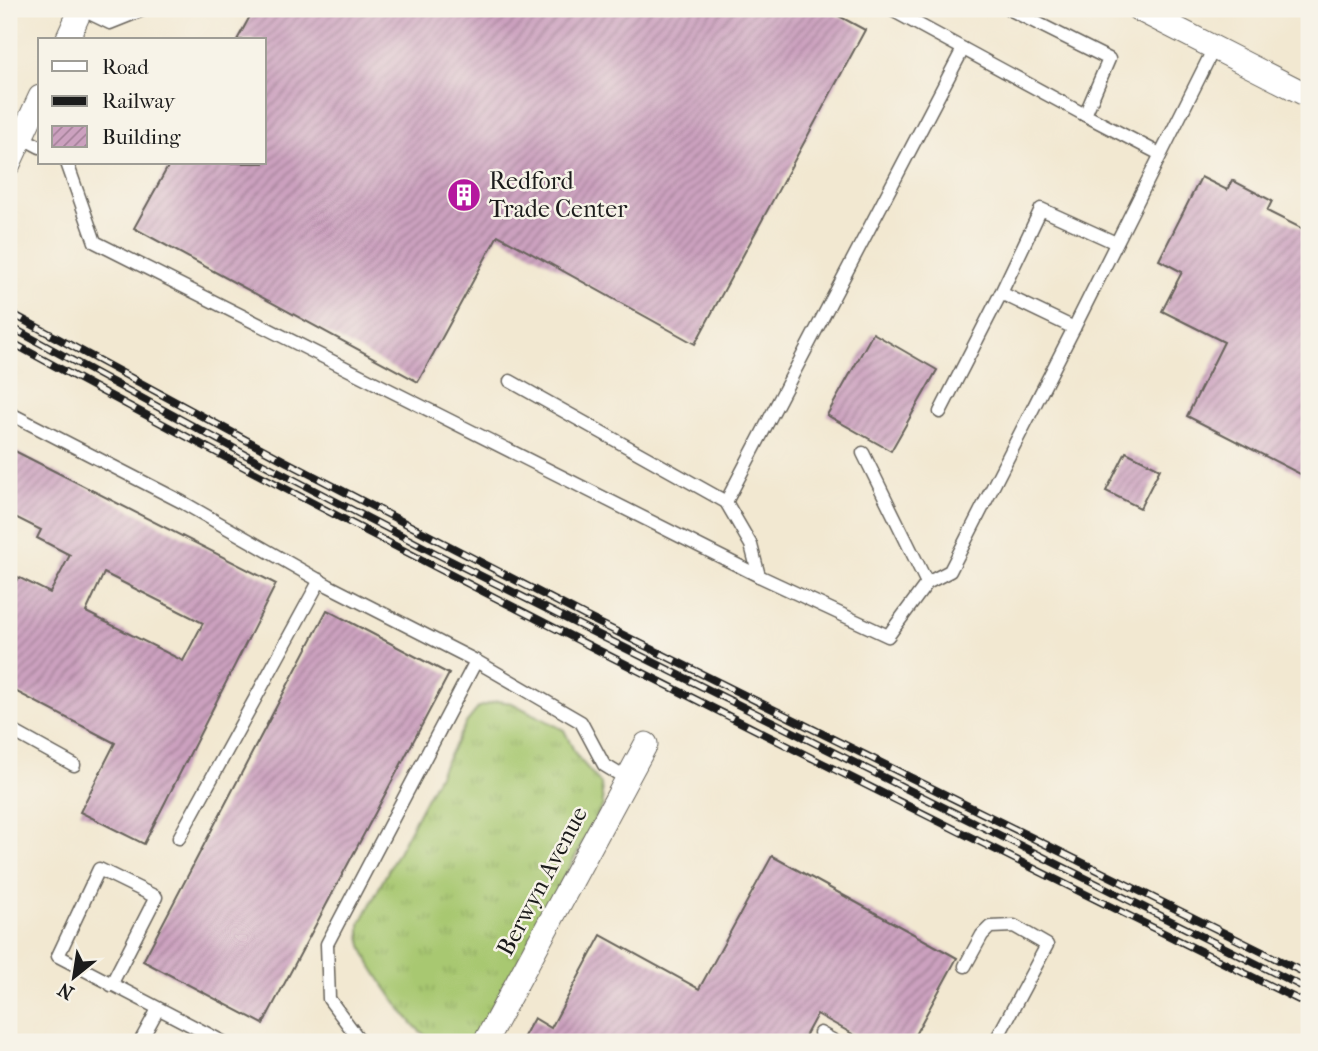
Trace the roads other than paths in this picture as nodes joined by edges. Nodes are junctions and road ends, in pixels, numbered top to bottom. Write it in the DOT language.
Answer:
graph roads {
  1 [pos="81,9"];
  2 [pos="145,9"];
  3 [pos="890,9"];
  4 [pos="1009,9"];
  5 [pos="1138,9"];
  6 [pos="74,38"];
  7 [pos="1214,48"];
  8 [pos="963,49"];
  9 [pos="1309,96"];
  10 [pos="38,107"];
  11 [pos="1085,115"];
  12 [pos="31,142"];
  13 [pos="1160,154"];
  14 [pos="9,164"];
  15 [pos="67,164"];
  16 [pos="1116,243"];
  17 [pos="1001,293"];
  18 [pos="1074,328"];
  19 [pos="510,380"];
  20 [pos="940,412"];
  21 [pos="9,413"];
  22 [pos="863,453"];
  23 [pos="726,502"];
  24 [pos="759,576"];
  25 [pos="320,580"];
  26 [pos="927,583"];
  27 [pos="477,661"];
  28 [pos="9,729"];
  29 [pos="646,744"];
  30 [pos="74,765"];
  31 [pos="627,779"];
  32 [pos="178,838"];
  33 [pos="965,966"];
  34 [pos="111,985"];
  35 [pos="158,1009"];
  36 [pos="820,1033"];
  37 [pos="140,1042"];
  38 [pos="223,1042"];
  39 [pos="360,1042"];
  40 [pos="485,1042"];
  41 [pos="836,1042"];
  42 [pos="995,1042"];
  1 -- 2 [label="lane"];
  1 -- 6 [label="street"];
  3 -- 8 [label="lane"];
  4 -- 11 [label="lane"];
  5 -- 7 [label="street"];
  7 -- 9 [label="street"];
  7 -- 13 [label="lane"];
  8 -- 11 [label="lane"];
  8 -- 23 [label="lane"];
  10 -- 12 [label="street"];
  11 -- 13 [label="lane"];
  12 -- 14 [label="street"];
  13 -- 16 [label="lane"];
  15 -- 24 [label="lane"];
  16 -- 17 [label="lane"];
  16 -- 18 [label="lane"];
  17 -- 18 [label="lane"];
  17 -- 20 [label="lane"];
  18 -- 26 [label="lane"];
  19 -- 23 [label="lane"];
  21 -- 25 [label="lane"];
  22 -- 26 [label="lane"];
  23 -- 24 [label="lane"];
  24 -- 26 [label="lane"];
  25 -- 27 [label="lane"];
  25 -- 32 [label="lane"];
  27 -- 31 [label="lane"];
  27 -- 39 [label="lane"];
  28 -- 30 [label="lane"];
  29 -- 31 [label="street, Berwyn Avenue"];
  31 -- 40 [label="street, Berwyn Avenue"];
  33 -- 42 [label="lane"];
  34 -- 34 [label="lane"];
  34 -- 35 [label="lane"];
  35 -- 37 [label="lane"];
  35 -- 38 [label="lane"];
  36 -- 41 [label="lane"];
}
